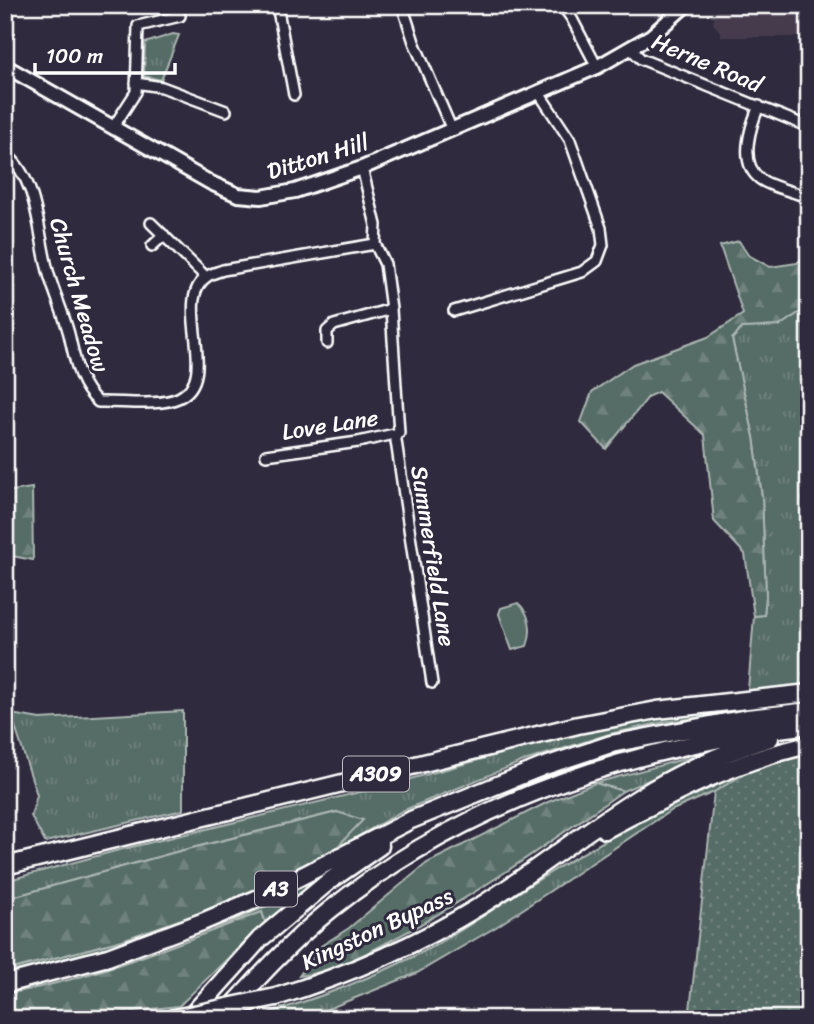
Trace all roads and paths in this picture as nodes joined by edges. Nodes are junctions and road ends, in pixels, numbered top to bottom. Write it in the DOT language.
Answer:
graph roads {
  1 [pos="277,5"];
  2 [pos="402,5"];
  3 [pos="562,5"];
  4 [pos="686,5"];
  5 [pos="180,16"];
  6 [pos="631,49"];
  7 [pos="5,66"];
  8 [pos="597,67"];
  9 [pos="136,83"];
  10 [pos="539,93"];
  11 [pos="294,95"];
  12 [pos="759,106"];
  13 [pos="226,111"];
  14 [pos="114,126"];
  15 [pos="809,127"];
  16 [pos="452,130"];
  17 [pos="5,153"];
  18 [pos="362,168"];
  19 [pos="801,195"];
  20 [pos="151,223"];
  21 [pos="164,235"];
  22 [pos="375,244"];
  23 [pos="152,246"];
  24 [pos="206,277"];
  25 [pos="391,309"];
  26 [pos="454,311"];
  27 [pos="327,343"];
  28 [pos="397,434"];
  29 [pos="266,455"];
  30 [pos="432,683"];
  31 [pos="809,693"];
  32 [pos="809,710"];
  33 [pos="809,725"];
  34 [pos="809,745"];
  35 [pos="491,788"];
  36 [pos="549,859"];
  37 [pos="5,866"];
  38 [pos="5,984"];
  39 [pos="170,1019"];
  40 [pos="188,1019"];
  41 [pos="221,1019"];
  1 -- 11 [label="street"];
  2 -- 16 [label="street"];
  3 -- 8 [label="street"];
  4 -- 6 [label="street, Ditton Hill"];
  5 -- 9 [label="street"];
  6 -- 8 [label="street, Ditton Hill"];
  6 -- 12 [label="street, Herne Road"];
  7 -- 14 [label="street, Ditton Hill"];
  8 -- 10 [label="street, Ditton Hill"];
  9 -- 13 [label="street"];
  9 -- 14 [label="street"];
  10 -- 16 [label="street, Ditton Hill"];
  10 -- 26 [label="street"];
  12 -- 15 [label="street, Herne Road"];
  12 -- 19 [label="street"];
  14 -- 18 [label="street, Ditton Hill"];
  16 -- 18 [label="street, Ditton Hill"];
  17 -- 24 [label="street, Church Meadow"];
  18 -- 22 [label="street, Summerfield Lane"];
  20 -- 21 [label="street"];
  21 -- 23 [label="street"];
  21 -- 24 [label="street"];
  22 -- 24 [label="street"];
  22 -- 25 [label="street, Summerfield Lane"];
  25 -- 27 [label="street"];
  25 -- 28 [label="street, Summerfield Lane"];
  28 -- 29 [label="street, Love Lane"];
  28 -- 30 [label="street, Summerfield Lane"];
  31 -- 37 [label="highway, A309"];
  32 -- 35 [label="highway, A3"];
  33 -- 36 [label="highway"];
  33 -- 41 [label="highway, A3"];
  34 -- 36 [label="highway"];
  35 -- 38 [label="highway, A3"];
  35 -- 40 [label="highway, A3"];
  36 -- 39 [label="highway, Kingston Bypass, bridge"];
}
